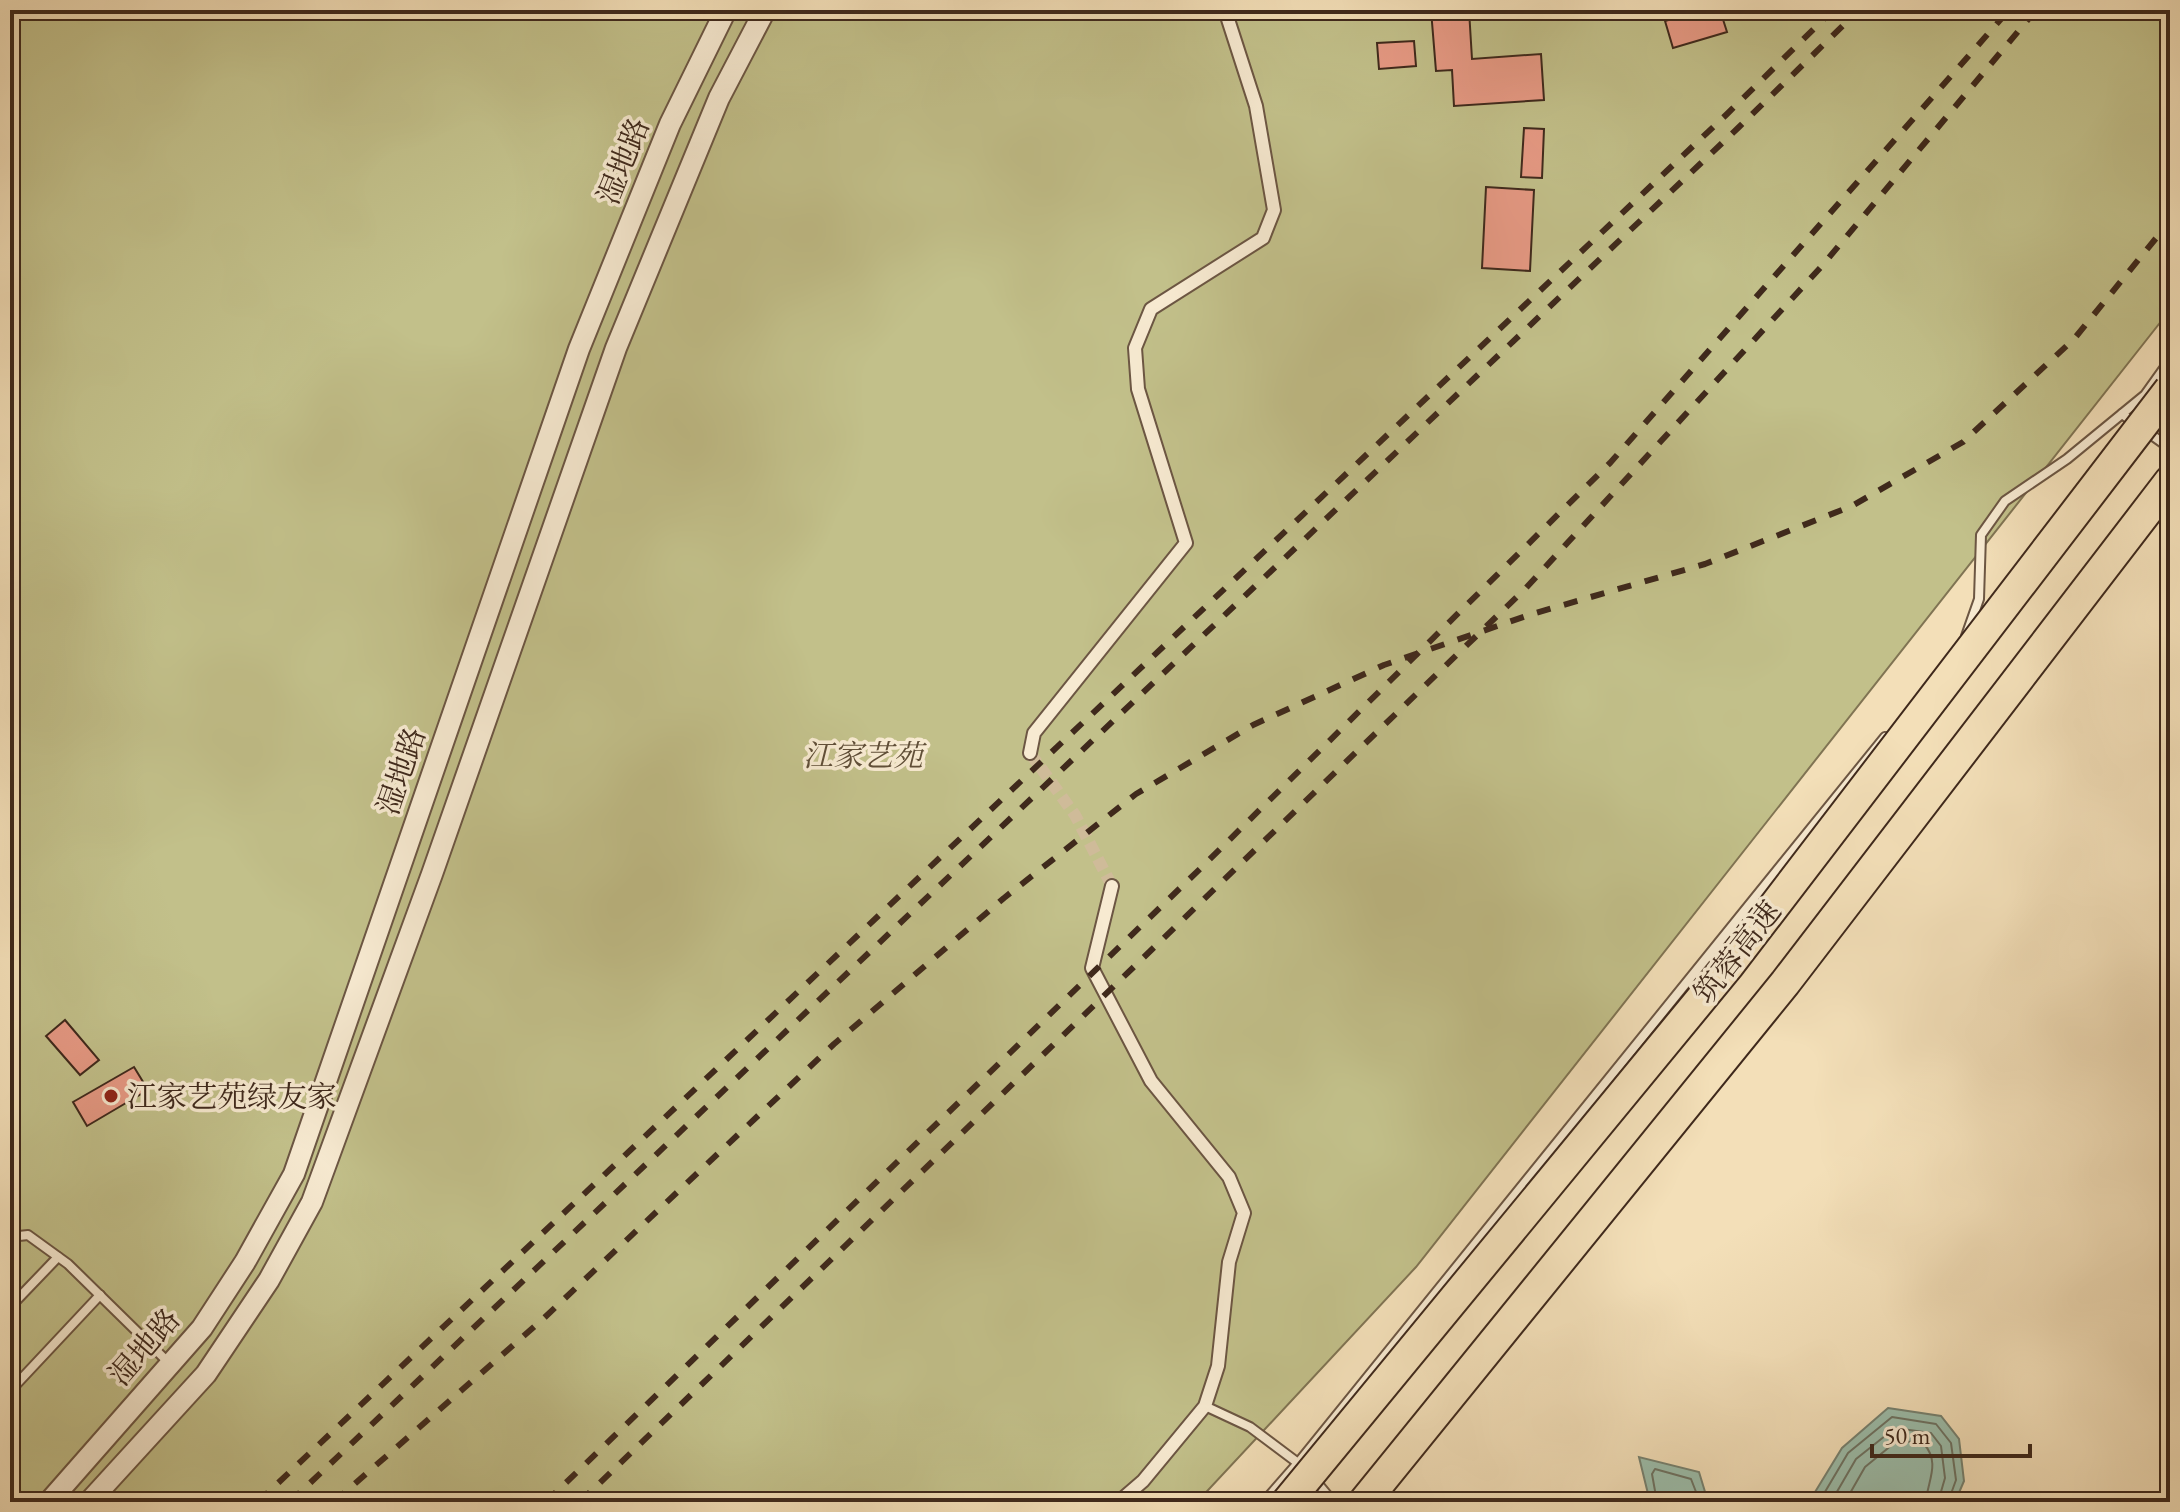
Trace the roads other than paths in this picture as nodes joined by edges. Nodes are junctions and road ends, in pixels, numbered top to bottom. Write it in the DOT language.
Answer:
graph roads {
  1 [pos="726,10"];
  2 [pos="765,10"];
  3 [pos="1225,10"];
  4 [pos="2170,360"];
  5 [pos="2170,389"];
  6 [pos="2122,414"];
  7 [pos="2170,448"];
  8 [pos="2170,481"];
  9 [pos="1959,645"];
  10 [pos="1896,723"];
  11 [pos="1030,753"];
  12 [pos="1112,886"];
  13 [pos="10,1237"];
  14 [pos="58,1257"];
  15 [pos="100,1295"];
  16 [pos="10,1307"];
  17 [pos="170,1364"];
  18 [pos="10,1391"];
  19 [pos="1205,1406"];
  20 [pos="1299,1462"];
  21 [pos="49,1502"];
  22 [pos="89,1502"];
  23 [pos="1116,1502"];
  24 [pos="1264,1502"];
  25 [pos="1287,1502"];
  26 [pos="1333,1502"];
  27 [pos="1364,1502"];
  1 -- 17 [label="street, 湿地路"];
  2 -- 22 [label="street, 湿地路"];
  3 -- 11 [label="street"];
  4 -- 6 [label="lane"];
  5 -- 25 [label="highway, 筑蓉高速, bridge"];
  6 -- 7 [label="lane"];
  6 -- 9 [label="lane"];
  8 -- 27 [label="highway, 筑蓉高速"];
  10 -- 20 [label="lane"];
  12 -- 19 [label="street"];
  13 -- 14 [label="lane"];
  14 -- 15 [label="lane"];
  14 -- 16 [label="lane"];
  15 -- 17 [label="lane"];
  15 -- 18 [label="lane"];
  17 -- 21 [label="street, 湿地路"];
  19 -- 20 [label="lane"];
  19 -- 23 [label="street"];
  20 -- 24 [label="lane"];
  20 -- 26 [label="lane"];
}
